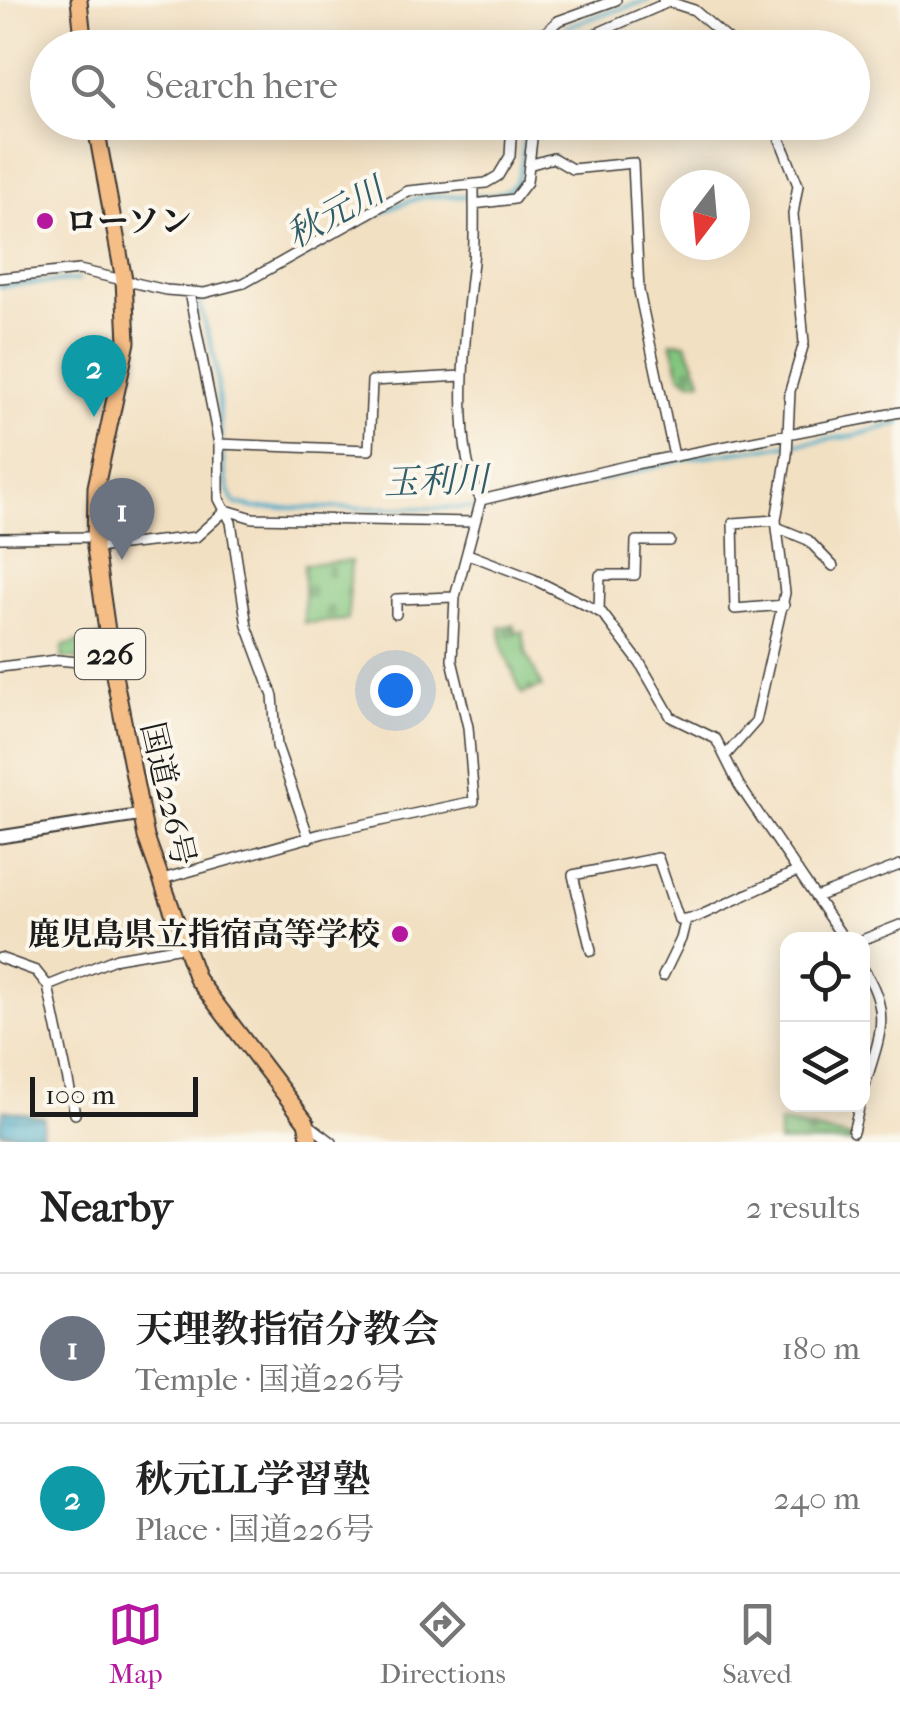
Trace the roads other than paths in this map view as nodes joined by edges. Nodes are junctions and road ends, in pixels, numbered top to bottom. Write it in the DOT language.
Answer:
graph roads {
  1 [pos="79,0"];
  2 [pos="616,0"];
  3 [pos="664,1"];
  4 [pos="82,30"];
  5 [pos="548,30"];
  6 [pos="602,30"];
  7 [pos="717,30"];
  8 [pos="98,140"];
  9 [pos="509,140"];
  10 [pos="533,140"];
  11 [pos="779,140"];
  12 [pos="532,164"];
  13 [pos="474,194"];
  14 [pos="0,278"];
  15 [pos="124,280"];
  16 [pos="189,293"];
  17 [pos="462,376"];
  18 [pos="900,412"];
  19 [pos="786,438"];
  20 [pos="222,445"];
  21 [pos="674,456"];
  22 [pos="481,500"];
  23 [pos="226,510"];
  24 [pos="474,522"];
  25 [pos="778,524"];
  26 [pos="0,538"];
  27 [pos="670,541"];
  28 [pos="95,542"];
  29 [pos="468,554"];
  30 [pos="833,566"];
  31 [pos="455,596"];
  32 [pos="784,605"];
  33 [pos="599,612"];
  34 [pos="396,614"];
  35 [pos="112,665"];
  36 [pos="0,667"];
  37 [pos="726,754"];
  38 [pos="142,815"];
  39 [pos="0,838"];
  40 [pos="310,838"];
  41 [pos="900,865"];
  42 [pos="798,872"];
  43 [pos="158,880"];
  44 [pos="816,897"];
  45 [pos="686,919"];
  46 [pos="900,925"];
  47 [pos="839,932"];
  48 [pos="870,937"];
  49 [pos="182,947"];
  50 [pos="591,951"];
  51 [pos="0,958"];
  52 [pos="663,976"];
  53 [pos="870,978"];
  54 [pos="48,986"];
  55 [pos="870,1066"];
  56 [pos="858,1112"];
  57 [pos="74,1114"];
  58 [pos="306,1122"];
  59 [pos="853,1132"];
  60 [pos="310,1142"];
  61 [pos="332,1142"];
  1 -- 4 [label="highway"];
  2 -- 5 [label="street"];
  3 -- 6 [label="street"];
  3 -- 7 [label="street"];
  8 -- 15 [label="highway, 国道226号 / 226"];
  9 -- 13 [label="street"];
  10 -- 12 [label="street"];
  11 -- 19 [label="street"];
  12 -- 13 [label="street"];
  12 -- 21 [label="street"];
  13 -- 16 [label="street"];
  13 -- 17 [label="street"];
  14 -- 15 [label="street"];
  15 -- 16 [label="street"];
  15 -- 28 [label="highway, 国道226号 / 226"];
  16 -- 20 [label="street"];
  17 -- 20 [label="street"];
  17 -- 22 [label="street"];
  18 -- 19 [label="street"];
  19 -- 21 [label="street"];
  19 -- 25 [label="street"];
  20 -- 23 [label="street"];
  21 -- 22 [label="street"];
  22 -- 24 [label="street"];
  23 -- 24 [label="street"];
  23 -- 28 [label="street"];
  23 -- 40 [label="street"];
  24 -- 29 [label="street"];
  25 -- 30 [label="street"];
  25 -- 32 [label="street"];
  25 -- 32 [label="street"];
  26 -- 28 [label="street"];
  27 -- 33 [label="street"];
  28 -- 35 [label="highway, 国道226号 / 226"];
  29 -- 31 [label="street"];
  29 -- 33 [label="street"];
  31 -- 34 [label="street"];
  31 -- 40 [label="street"];
  32 -- 37 [label="street"];
  33 -- 37 [label="street"];
  35 -- 36 [label="street"];
  35 -- 38 [label="highway, 国道226号 / 226"];
  37 -- 42 [label="street"];
  38 -- 39 [label="street"];
  38 -- 43 [label="highway, 国道226号 / 226"];
  40 -- 43 [label="street"];
  41 -- 44 [label="street"];
  42 -- 44 [label="street"];
  42 -- 45 [label="street"];
  43 -- 49 [label="highway, 国道226号 / 226"];
  44 -- 47 [label="street"];
  45 -- 50 [label="street"];
  45 -- 52 [label="street"];
  46 -- 48 [label="street"];
  49 -- 54 [label="street"];
  49 -- 58 [label="highway, 国道226号 / 226"];
  51 -- 54 [label="street"];
  53 -- 55 [label="street"];
  54 -- 57 [label="street"];
  56 -- 59 [label="street"];
  58 -- 60 [label="highway, 国道226号 / 226"];
  58 -- 61 [label="street"];
}
